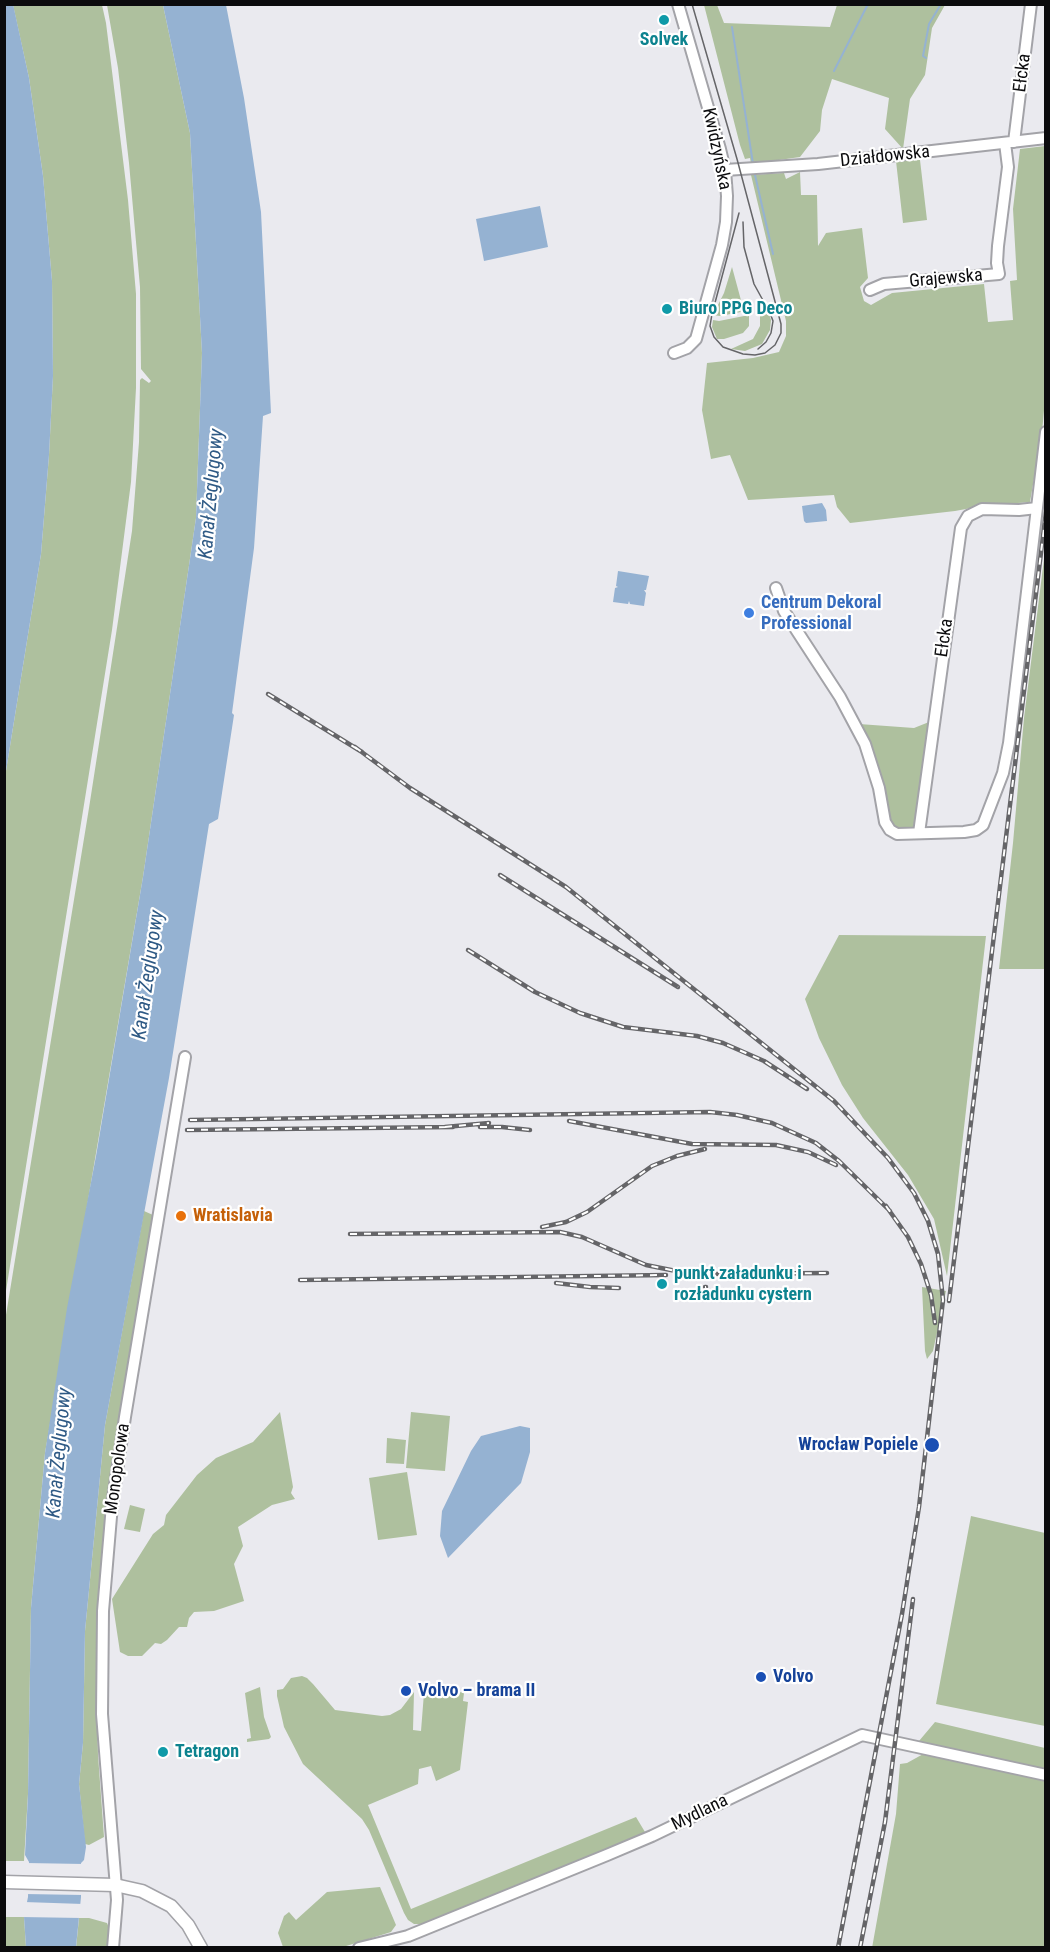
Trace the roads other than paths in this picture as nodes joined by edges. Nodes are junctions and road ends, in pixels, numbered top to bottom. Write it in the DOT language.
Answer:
graph roads {
  1 [pos="678,4"];
  2 [pos="1031,4"];
  3 [pos="1046,138"];
  4 [pos="1010,143"];
  5 [pos="725,170"];
  6 [pos="870,290"];
  7 [pos="674,353"];
  8 [pos="1046,432"];
  9 [pos="1037,507"];
  10 [pos="776,588"];
  11 [pos="919,832"];
  12 [pos="184,1057"];
  13 [pos="1046,1775"];
  14 [pos="4,1882"];
  15 [pos="116,1885"];
  16 [pos="113,1947"];
  17 [pos="201,1947"];
  18 [pos="359,1947"];
  1 -- 5 [label="street, Kwidzyńska"];
  2 -- 4 [label="street, Ełcka"];
  3 -- 4 [label="street, Działdowska"];
  4 -- 5 [label="street, Działdowska"];
  4 -- 6 [label="street, Grajewska"];
  5 -- 7 [label="street, Kwidzyńska"];
  8 -- 9 [label="street"];
  9 -- 11 [label="street"];
  9 -- 11 [label="street, Ełcka"];
  10 -- 11 [label="street"];
  12 -- 15 [label="street, Monopolowa"];
  13 -- 18 [label="street, Mydlana"];
  14 -- 15 [label="main road"];
  15 -- 16 [label="street, Monopolowa"];
  15 -- 17 [label="main road"];
}
